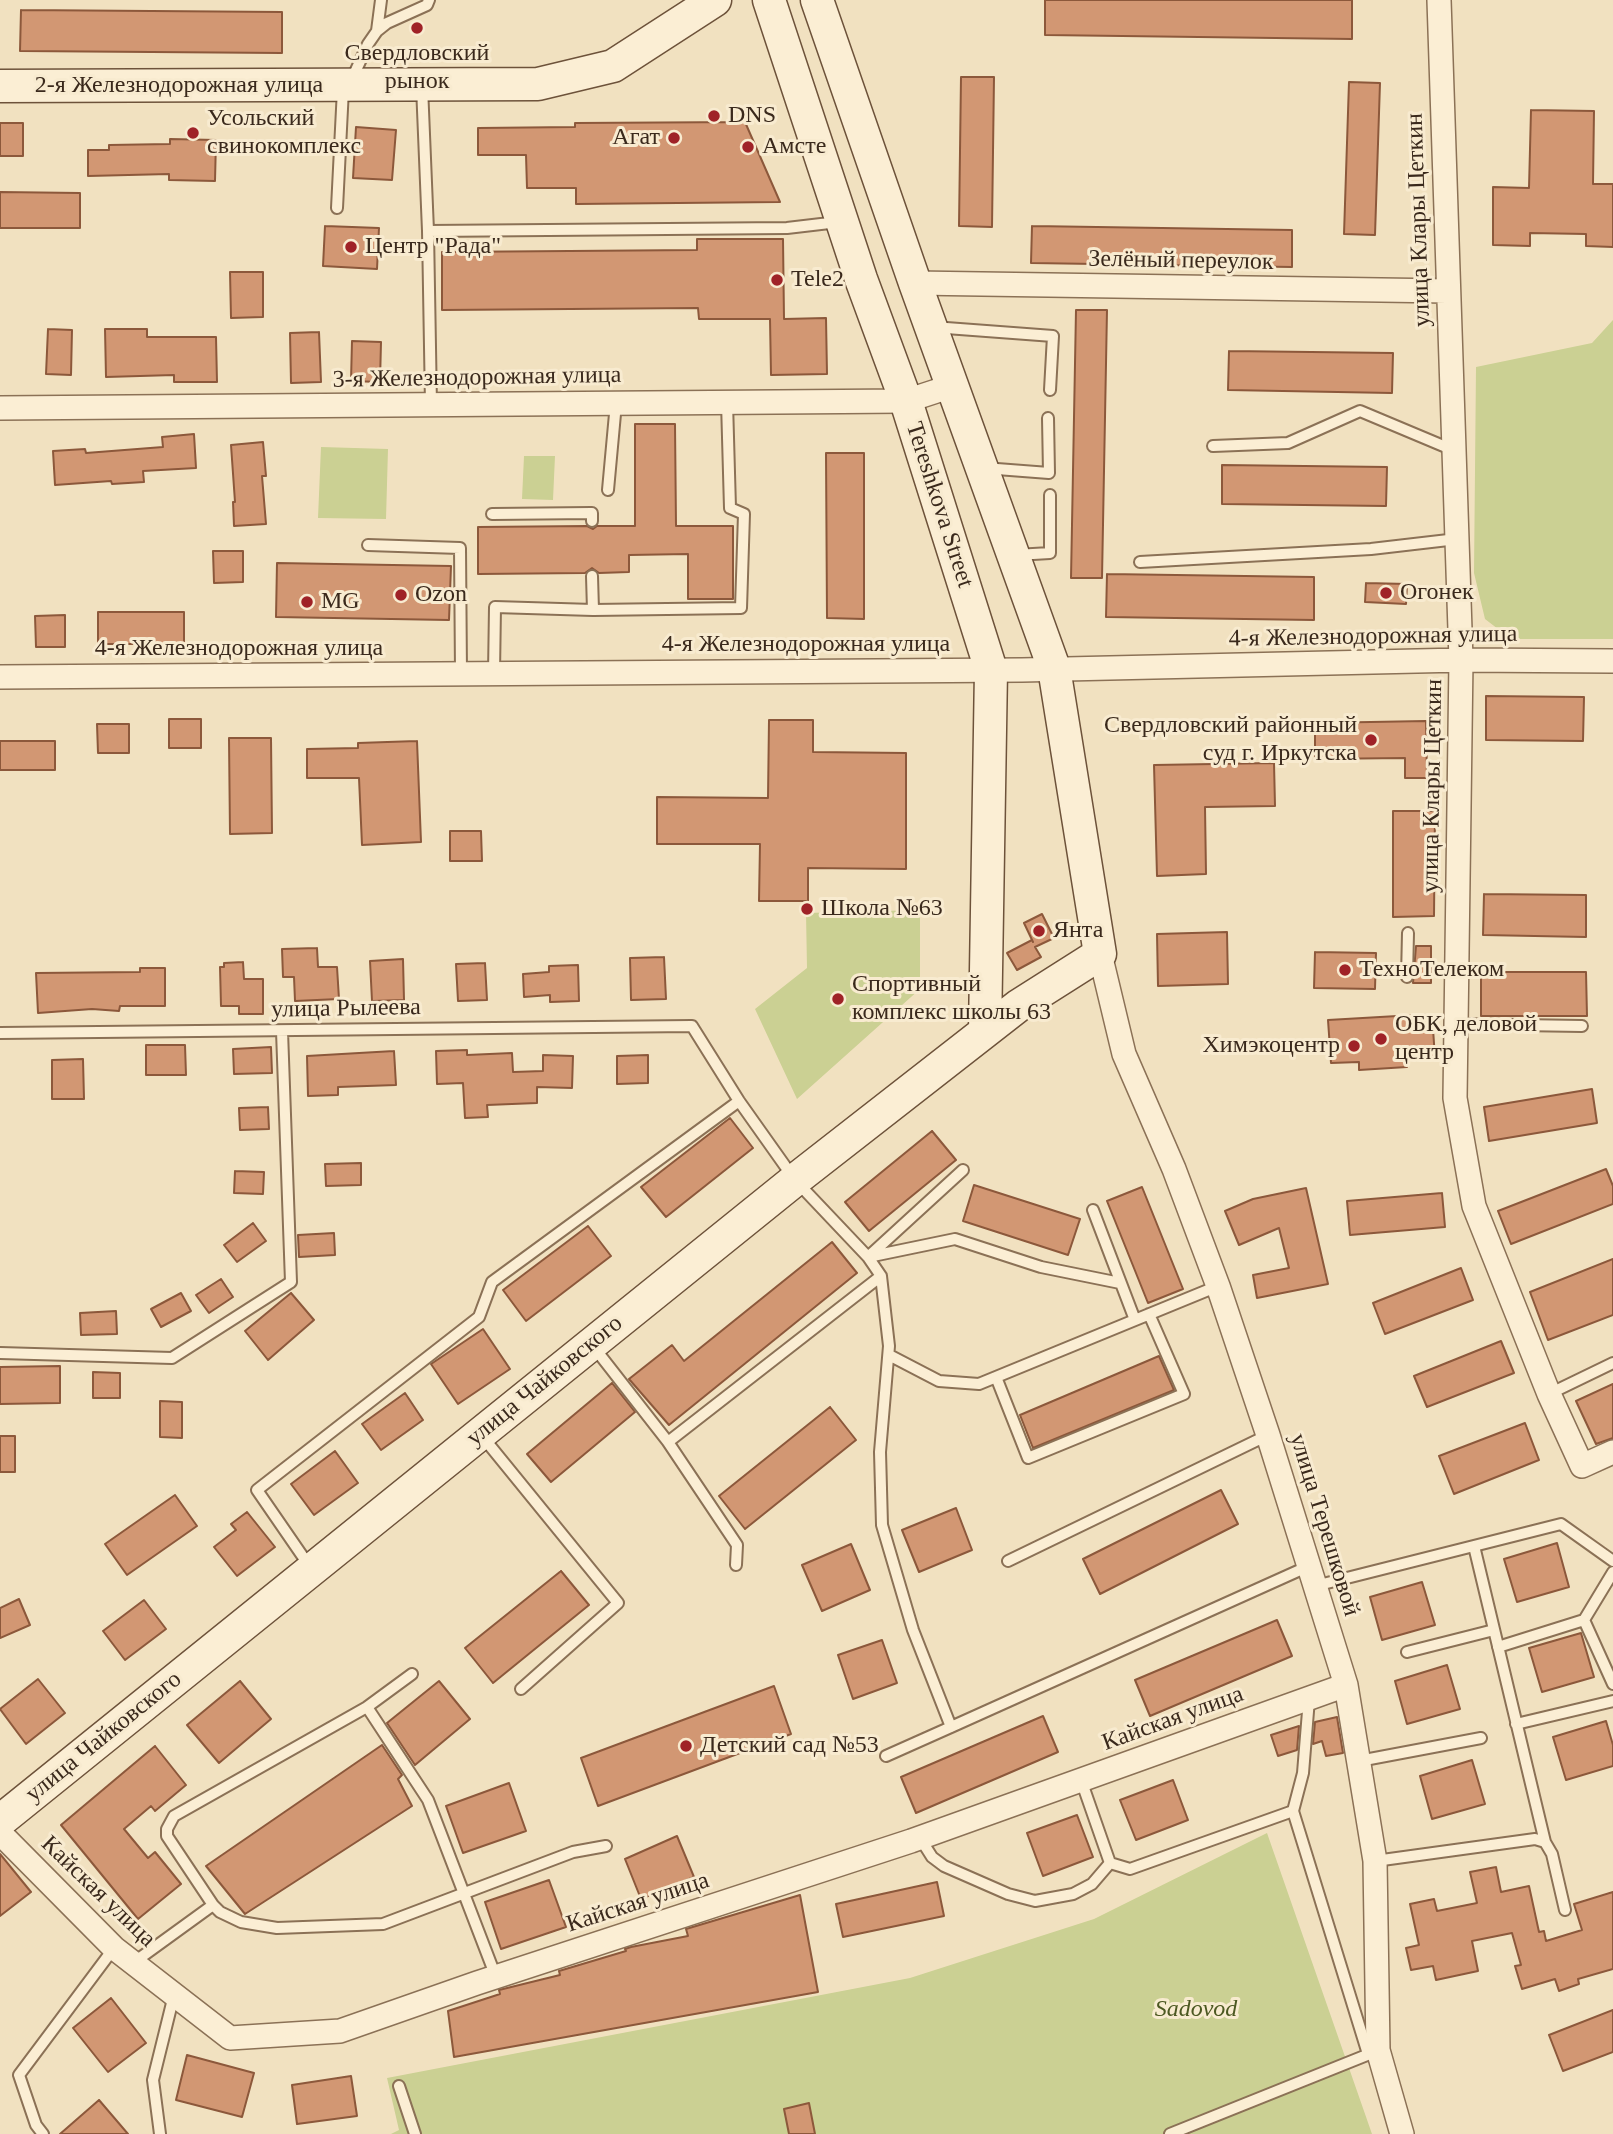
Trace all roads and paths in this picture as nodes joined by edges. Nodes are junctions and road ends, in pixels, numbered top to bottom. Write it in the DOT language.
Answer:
graph roads {
  1 [pos="381,0"];
  2 [pos="429,0"];
  3 [pos="715,0"];
  4 [pos="769,0"];
  5 [pos="817,0"];
  6 [pos="1439,0"];
  7 [pos="377,31"];
  8 [pos="422,85"];
  9 [pos="0,86"];
  10 [pos="346,86"];
  11 [pos="337,208"];
  12 [pos="842,222"];
  13 [pos="428,231"];
  14 [pos="915,283"];
  15 [pos="1447,290"];
  16 [pos="930,326"];
  17 [pos="952,386"];
  18 [pos="1050,390"];
  19 [pos="906,401"];
  20 [pos="727,402"];
  21 [pos="615,403"];
  22 [pos="431,405"];
  23 [pos="0,408"];
  24 [pos="1048,418"];
  25 [pos="1213,446"];
  26 [pos="1453,450"];
  27 [pos="982,467"];
  28 [pos="608,490"];
  29 [pos="1050,495"];
  30 [pos="492,514"];
  31 [pos="592,521"];
  32 [pos="1457,539"];
  33 [pos="368,545"];
  34 [pos="1013,555"];
  35 [pos="1140,562"];
  36 [pos="593,576"];
  37 [pos="593,610"];
  38 [pos="1461,660"];
  39 [pos="1613,661"];
  40 [pos="1054,668"];
  41 [pos="991,670"];
  42 [pos="461,673"];
  43 [pos="494,673"];
  44 [pos="0,677"];
  45 [pos="1408,933"];
  46 [pos="1100,954"];
  47 [pos="1407,977"];
  48 [pos="1456,1024"];
  49 [pos="1582,1026"];
  50 [pos="282,1031"];
  51 [pos="985,1031"];
  52 [pos="0,1033"];
  53 [pos="739,1101"];
  54 [pos="963,1170"];
  55 [pos="795,1180"];
  56 [pos="1093,1210"];
  57 [pos="868,1257"];
  58 [pos="881,1276"];
  59 [pos="1120,1283"];
  60 [pos="1218,1286"];
  61 [pos="1149,1314"];
  62 [pos="1135,1320"];
  63 [pos="591,1344"];
  64 [pos="0,1353"];
  65 [pos="889,1355"];
  66 [pos="1613,1363"];
  67 [pos="996,1377"];
  68 [pos="1549,1394"];
  69 [pos="480,1433"];
  70 [pos="1268,1435"];
  71 [pos="667,1442"];
  72 [pos="1613,1452"];
  73 [pos="1474,1546"];
  74 [pos="1008,1561"];
  75 [pos="1613,1561"];
  76 [pos="736,1565"];
  77 [pos="312,1569"];
  78 [pos="1613,1572"];
  79 [pos="1312,1576"];
  80 [pos="1584,1620"];
  81 [pos="1494,1630"];
  82 [pos="1498,1647"];
  83 [pos="1407,1652"];
  84 [pos="412,1674"];
  85 [pos="1613,1684"];
  86 [pos="1346,1685"];
  87 [pos="521,1689"];
  88 [pos="1308,1699"];
  89 [pos="1613,1701"];
  90 [pos="367,1707"];
  91 [pos="1516,1724"];
  92 [pos="951,1727"];
  93 [pos="1481,1738"];
  94 [pos="886,1756"];
  95 [pos="1359,1761"];
  96 [pos="1081,1780"];
  97 [pos="1293,1811"];
  98 [pos="0,1821"];
  99 [pos="0,1833"];
  100 [pos="920,1838"];
  101 [pos="1545,1842"];
  102 [pos="606,1846"];
  103 [pos="1375,1861"];
  104 [pos="1111,1863"];
  105 [pos="463,1893"];
  106 [pos="213,1905"];
  107 [pos="1564,1910"];
  108 [pos="114,1948"];
  109 [pos="133,1964"];
  110 [pos="496,1977"];
  111 [pos="174,1995"];
  112 [pos="1373,2052"];
  113 [pos="399,2086"];
  114 [pos="43,2134"];
  115 [pos="160,2134"];
  116 [pos="415,2134"];
  117 [pos="1170,2134"];
  118 [pos="1402,2134"];
  1 -- 7 [label="lane"];
  2 -- 7 [label="lane"];
  3 -- 8 [label="street, 2-я Железнодорожная улица"];
  4 -- 12 [label="street, Tereshkova Street"];
  5 -- 14 [label="street, Tereshkova Street"];
  6 -- 15 [label="street, улица Клары Цеткин"];
  7 -- 10 [label="lane"];
  8 -- 10 [label="street, 2-я Железнодорожная улица"];
  8 -- 13 [label="lane"];
  9 -- 10 [label="street, 2-я Железнодорожная улица"];
  10 -- 11 [label="lane"];
  12 -- 13 [label="lane"];
  12 -- 19 [label="street, Tereshkova Street"];
  13 -- 22 [label="lane"];
  14 -- 15 [label="street, Зелёный переулок"];
  14 -- 16 [label="street, Tereshkova Street"];
  15 -- 26 [label="street, улица Клары Цеткин"];
  16 -- 17 [label="street, Tereshkova Street"];
  16 -- 18 [label="lane"];
  17 -- 19 [label="street, 3-я Железнодорожная улица"];
  17 -- 27 [label="street, Tereshkova Street"];
  19 -- 20 [label="street, 3-я Железнодорожная улица"];
  19 -- 41 [label="street, Tereshkova Street"];
  20 -- 21 [label="street, 3-я Железнодорожная улица"];
  20 -- 37 [label="lane"];
  21 -- 22 [label="street, 3-я Железнодорожная улица"];
  21 -- 28 [label="lane"];
  22 -- 23 [label="street, 3-я Железнодорожная улица"];
  24 -- 27 [label="lane"];
  25 -- 26 [label="lane"];
  26 -- 32 [label="street, улица Клары Цеткин"];
  27 -- 34 [label="street, Tereshkova Street"];
  29 -- 34 [label="lane"];
  30 -- 31 [label="lane"];
  32 -- 35 [label="lane"];
  32 -- 38 [label="street, улица Клары Цеткин"];
  33 -- 42 [label="lane"];
  34 -- 40 [label="street, Tereshkova Street"];
  36 -- 37 [label="lane"];
  37 -- 43 [label="lane"];
  38 -- 39 [label="street, 4-я Железнодорожная улица"];
  38 -- 40 [label="street, 4-я Железнодорожная улица"];
  38 -- 48 [label="street, улица Клары Цеткин"];
  40 -- 41 [label="street, 4-я Железнодорожная улица"];
  40 -- 46 [label="street, Tereshkova Street"];
  41 -- 43 [label="street, 4-я Железнодорожная улица"];
  41 -- 51 [label="street, Tereshkova Street"];
  42 -- 43 [label="street, 4-я Железнодорожная улица"];
  42 -- 44 [label="street, 4-я Железнодорожная улица"];
  45 -- 47 [label="lane"];
  46 -- 51 [label="street, улица Чайковского"];
  46 -- 60 [label="street, улица Терешковой"];
  48 -- 49 [label="lane"];
  48 -- 68 [label="street, улица Клары Цеткин"];
  50 -- 52 [label="lane, улица Рылеева"];
  50 -- 53 [label="lane, улица Рылеева"];
  50 -- 64 [label="lane"];
  51 -- 55 [label="street, улица Чайковского"];
  53 -- 55 [label="lane"];
  53 -- 77 [label="lane"];
  54 -- 57 [label="lane"];
  55 -- 57 [label="lane"];
  55 -- 63 [label="street, улица Чайковского"];
  56 -- 59 [label="lane"];
  57 -- 58 [label="lane"];
  57 -- 59 [label="lane"];
  58 -- 65 [label="lane"];
  58 -- 71 [label="lane"];
  59 -- 62 [label="lane"];
  60 -- 61 [label="lane"];
  60 -- 70 [label="street, улица Терешковой"];
  61 -- 62 [label="lane"];
  61 -- 67 [label="lane"];
  62 -- 67 [label="lane"];
  63 -- 69 [label="street, улица Чайковского"];
  63 -- 71 [label="lane"];
  65 -- 67 [label="lane"];
  65 -- 92 [label="lane"];
  66 -- 68 [label="lane"];
  68 -- 72 [label="street, улица Клары Цеткин"];
  69 -- 77 [label="street, улица Чайковского"];
  69 -- 87 [label="lane"];
  70 -- 74 [label="lane"];
  70 -- 79 [label="street, улица Терешковой"];
  71 -- 76 [label="lane"];
  73 -- 75 [label="lane"];
  73 -- 79 [label="lane"];
  73 -- 81 [label="lane"];
  77 -- 98 [label="street, улица Чайковского"];
  78 -- 80 [label="lane"];
  79 -- 86 [label="street, улица Терешковой"];
  79 -- 92 [label="lane"];
  80 -- 82 [label="lane"];
  80 -- 85 [label="lane"];
  81 -- 82 [label="lane"];
  81 -- 83 [label="lane"];
  82 -- 91 [label="lane"];
  84 -- 90 [label="lane"];
  86 -- 88 [label="street, Кайская улица"];
  86 -- 95 [label="street, улица Терешковой"];
  88 -- 96 [label="street, Кайская улица"];
  88 -- 97 [label="lane"];
  89 -- 91 [label="lane"];
  90 -- 105 [label="lane"];
  90 -- 106 [label="lane"];
  91 -- 101 [label="lane"];
  92 -- 94 [label="lane"];
  93 -- 95 [label="lane"];
  95 -- 103 [label="street, улица Терешковой"];
  96 -- 100 [label="street, Кайская улица"];
  96 -- 104 [label="lane"];
  97 -- 104 [label="lane"];
  97 -- 112 [label="lane"];
  99 -- 108 [label="street, Кайская улица"];
  100 -- 104 [label="lane"];
  100 -- 110 [label="street, Кайская улица"];
  101 -- 103 [label="lane"];
  101 -- 107 [label="lane"];
  102 -- 105 [label="lane"];
  103 -- 112 [label="street, улица Терешковой"];
  105 -- 106 [label="lane"];
  105 -- 110 [label="lane"];
  106 -- 109 [label="lane"];
  108 -- 109 [label="street, Кайская улица"];
  108 -- 114 [label="lane"];
  109 -- 111 [label="street, Кайская улица"];
  110 -- 111 [label="street, Кайская улица"];
  111 -- 115 [label="lane"];
  112 -- 117 [label="lane"];
  112 -- 118 [label="street, улица Терешковой"];
  113 -- 116 [label="lane"];
}
